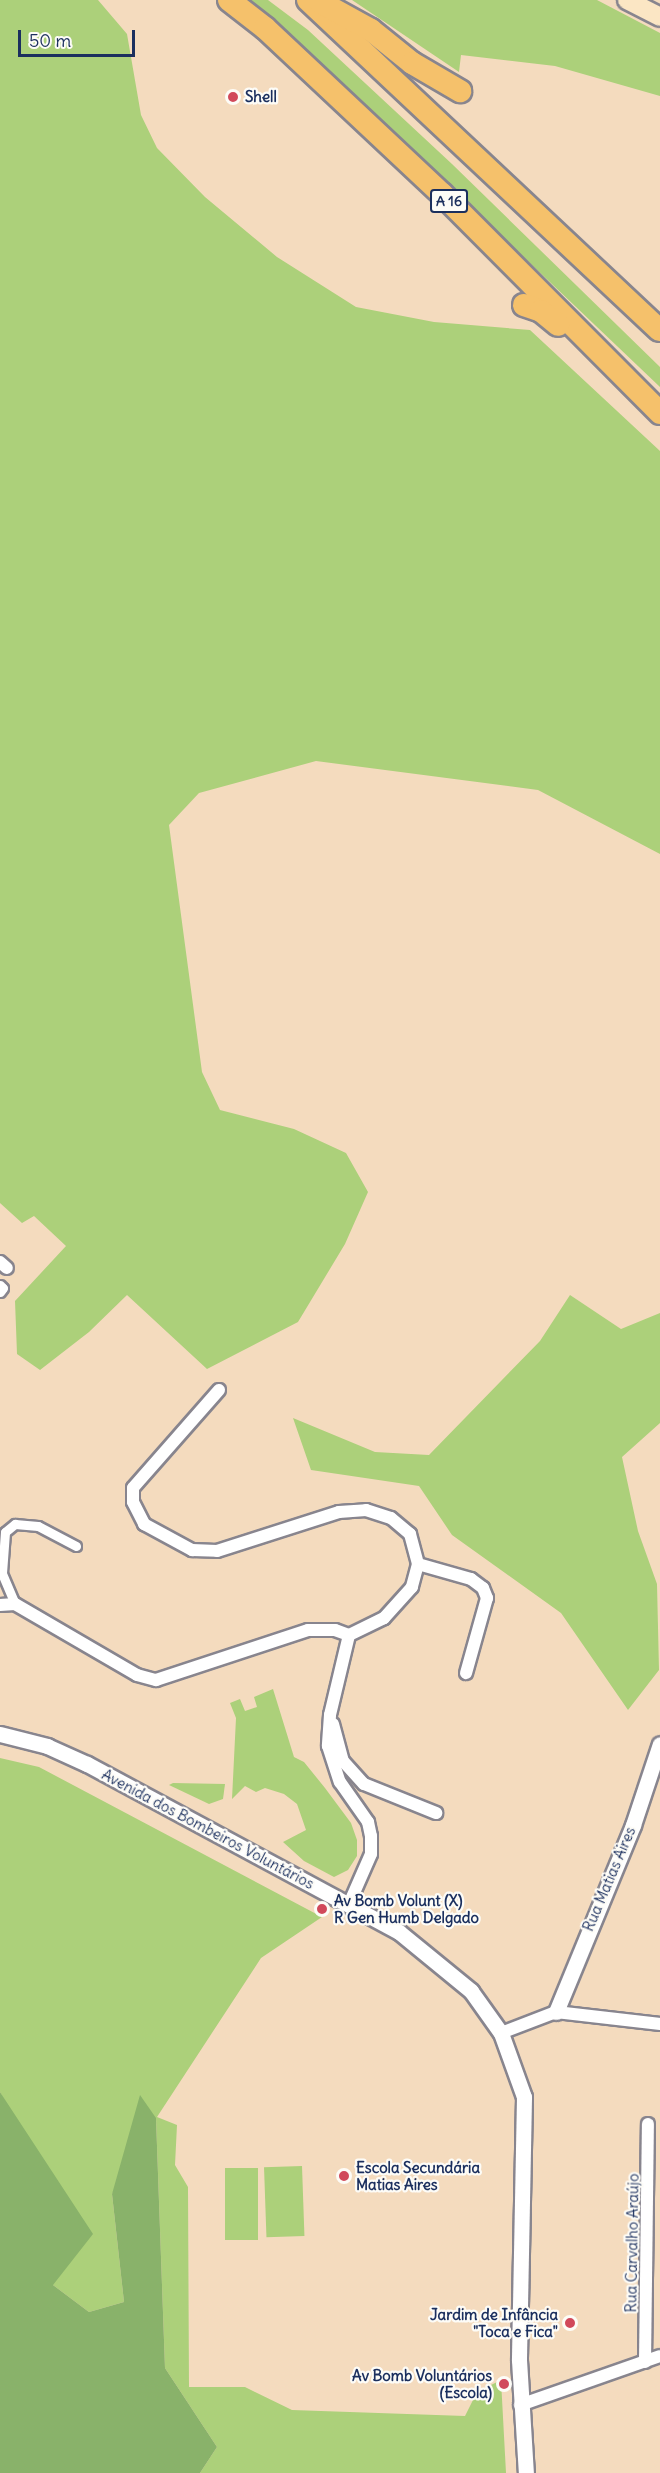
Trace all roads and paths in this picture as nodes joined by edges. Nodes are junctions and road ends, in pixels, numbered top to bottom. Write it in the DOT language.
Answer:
graph roads {
  1 [pos="229,0"];
  2 [pos="310,0"];
  3 [pos="627,0"];
  4 [pos="660,17"];
  5 [pos="460,91"];
  6 [pos="524,305"];
  7 [pos="660,330"];
  8 [pos="660,414"];
  9 [pos="0,1285"];
  10 [pos="0,1292"];
  11 [pos="219,1390"];
  12 [pos="2,1530"];
  13 [pos="76,1546"];
  14 [pos="418,1564"];
  15 [pos="15,1604"];
  16 [pos="0,1605"];
  17 [pos="349,1635"];
  18 [pos="466,1672"];
  19 [pos="330,1715"];
  20 [pos="0,1734"];
  21 [pos="660,1744"];
  22 [pos="435,1813"];
  23 [pos="349,1904"];
  24 [pos="556,2012"];
  25 [pos="660,2024"];
  26 [pos="501,2032"];
  27 [pos="648,2124"];
  28 [pos="660,2356"];
  29 [pos="645,2362"];
  30 [pos="520,2405"];
  31 [pos="526,2473"];
  1 -- 8 [label="highway, A 16"];
  2 -- 5 [label="highway"];
  2 -- 7 [label="highway"];
  3 -- 4 [label="main road"];
  6 -- 8 [label="highway"];
  9 -- 10 [label="street"];
  11 -- 14 [label="street"];
  12 -- 13 [label="street"];
  12 -- 15 [label="street"];
  14 -- 17 [label="street"];
  14 -- 18 [label="street"];
  15 -- 16 [label="street"];
  15 -- 17 [label="street"];
  17 -- 19 [label="street"];
  19 -- 22 [label="street"];
  19 -- 23 [label="street"];
  20 -- 23 [label="street, Avenida dos Bombeiros Voluntários"];
  21 -- 24 [label="street, Rua Matias Aires"];
  23 -- 26 [label="street, Avenida dos Bombeiros Voluntários"];
  24 -- 25 [label="street"];
  24 -- 26 [label="street"];
  26 -- 30 [label="street, Avenida dos Bombeiros Voluntários"];
  27 -- 29 [label="street, Rua Carvalho Araújo"];
  28 -- 29 [label="street"];
  29 -- 30 [label="street"];
  30 -- 31 [label="street, Avenida dos Bombeiros Voluntários"];
}
